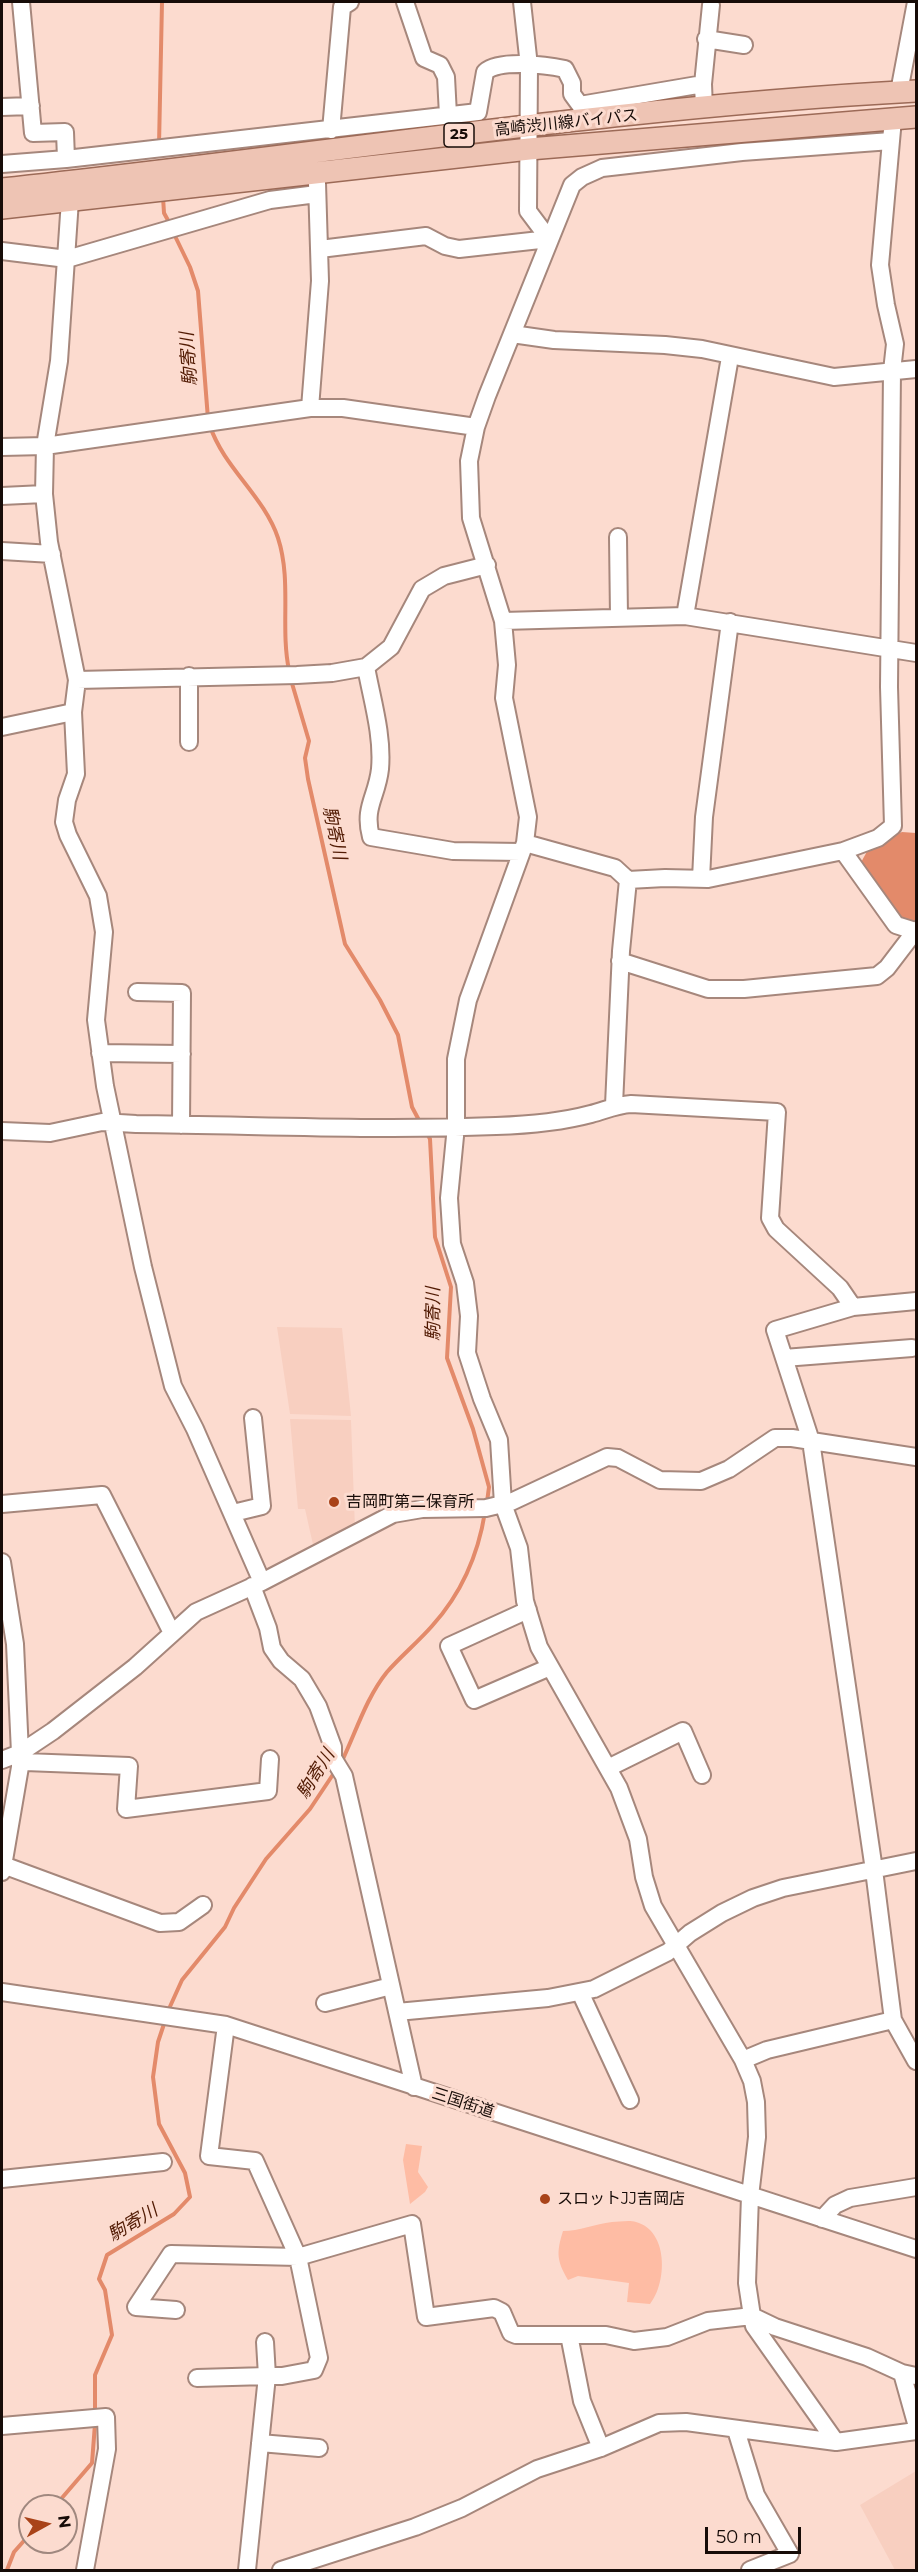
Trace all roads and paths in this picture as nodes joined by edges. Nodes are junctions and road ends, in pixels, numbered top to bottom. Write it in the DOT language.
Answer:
graph roads {
  1 [pos="21,2"];
  2 [pos="350,2"];
  3 [pos="405,2"];
  4 [pos="522,2"];
  5 [pos="916,2"];
  6 [pos="711,5"];
  7 [pos="706,39"];
  8 [pos="744,45"];
  9 [pos="529,66"];
  10 [pos="703,84"];
  11 [pos="908,91"];
  12 [pos="2,106"];
  13 [pos="31,106"];
  14 [pos="704,108"];
  15 [pos="448,116"];
  16 [pos="916,117"];
  17 [pos="893,119"];
  18 [pos="530,126"];
  19 [pos="331,129"];
  20 [pos="891,141"];
  21 [pos="529,149"];
  22 [pos="66,159"];
  23 [pos="2,164"];
  24 [pos="317,184"];
  25 [pos="2,189"];
  26 [pos="70,200"];
  27 [pos="2,208"];
  28 [pos="549,239"];
  29 [pos="320,249"];
  30 [pos="2,251"];
  31 [pos="67,259"];
  32 [pos="512,334"];
  33 [pos="730,357"];
  34 [pos="916,369"];
  35 [pos="892,371"];
  36 [pos="310,408"];
  37 [pos="476,427"];
  38 [pos="45,446"];
  39 [pos="2,447"];
  40 [pos="44,494"];
  41 [pos="2,496"];
  42 [pos="618,537"];
  43 [pos="2,551"];
  44 [pos="52,554"];
  45 [pos="487,565"];
  46 [pos="685,616"];
  47 [pos="619,617"];
  48 [pos="502,621"];
  49 [pos="730,622"];
  50 [pos="890,649"];
  51 [pos="916,653"];
  52 [pos="366,667"];
  53 [pos="189,676"];
  54 [pos="77,680"];
  55 [pos="73,712"];
  56 [pos="2,727"];
  57 [pos="189,742"];
  58 [pos="523,847"];
  59 [pos="843,851"];
  60 [pos="701,879"];
  61 [pos="628,880"];
  62 [pos="916,930"];
  63 [pos="620,961"];
  64 [pos="137,992"];
  65 [pos="100,1053"];
  66 [pos="182,1054"];
  67 [pos="614,1105"];
  68 [pos="113,1121"];
  69 [pos="181,1125"];
  70 [pos="456,1125"];
  71 [pos="2,1131"];
  72 [pos="916,1302"];
  73 [pos="853,1307"];
  74 [pos="912,1348"];
  75 [pos="784,1358"];
  76 [pos="253,1418"];
  77 [pos="810,1441"];
  78 [pos="916,1457"];
  79 [pos="2,1504"];
  80 [pos="502,1504"];
  81 [pos="233,1513"];
  82 [pos="2,1562"];
  83 [pos="257,1584"];
  84 [pos="528,1610"];
  85 [pos="172,1633"];
  86 [pos="550,1667"];
  87 [pos="20,1754"];
  88 [pos="270,1759"];
  89 [pos="2,1760"];
  90 [pos="608,1768"];
  91 [pos="702,1775"];
  92 [pos="916,1861"];
  93 [pos="2,1869"];
  94 [pos="874,1870"];
  95 [pos="202,1905"];
  96 [pos="676,1945"];
  97 [pos="391,1986"];
  98 [pos="2,1992"];
  99 [pos="580,1992"];
  100 [pos="325,2003"];
  101 [pos="397,2012"];
  102 [pos="893,2020"];
  103 [pos="226,2025"];
  104 [pos="743,2060"];
  105 [pos="916,2061"];
  106 [pos="414,2087"];
  107 [pos="630,2100"];
  108 [pos="164,2162"];
  109 [pos="2,2179"];
  110 [pos="916,2187"];
  111 [pos="750,2196"];
  112 [pos="822,2218"];
  113 [pos="916,2249"];
  114 [pos="298,2258"];
  115 [pos="176,2310"];
  116 [pos="752,2316"];
  117 [pos="569,2335"];
  118 [pos="265,2342"];
  119 [pos="909,2375"];
  120 [pos="267,2376"];
  121 [pos="197,2378"];
  122 [pos="916,2423"];
  123 [pos="2,2426"];
  124 [pos="736,2430"];
  125 [pos="916,2431"];
  126 [pos="836,2442"];
  127 [pos="260,2443"];
  128 [pos="319,2448"];
  129 [pos="601,2448"];
  130 [pos="320,2563"];
  131 [pos="85,2571"];
  132 [pos="247,2571"];
  133 [pos="280,2571"];
  134 [pos="750,2571"];
  1 -- 13 [label="street"];
  2 -- 19 [label="street"];
  3 -- 15 [label="street"];
  4 -- 9 [label="street"];
  5 -- 11 [label="street"];
  6 -- 7 [label="street"];
  7 -- 8 [label="street"];
  7 -- 10 [label="street"];
  9 -- 10 [label="street"];
  9 -- 15 [label="street"];
  9 -- 18 [label="street"];
  10 -- 14 [label="street"];
  11 -- 14 [label="main road, 高崎渋川線バイパス / 25"];
  12 -- 13 [label="street"];
  13 -- 22 [label="street"];
  14 -- 18 [label="main road, 高崎渋川線バイパス / 25"];
  15 -- 19 [label="street"];
  16 -- 17 [label="main road, 高崎渋川線バイパス / 25"];
  17 -- 20 [label="street"];
  17 -- 21 [label="main road, 高崎渋川線バイパス / 25"];
  18 -- 21 [label="street"];
  18 -- 25 [label="main road, 高崎渋川線バイパス / 25"];
  19 -- 22 [label="street"];
  20 -- 28 [label="street"];
  20 -- 35 [label="street"];
  21 -- 24 [label="main road, 高崎渋川線バイパス / 25"];
  21 -- 28 [label="street"];
  22 -- 23 [label="street"];
  24 -- 26 [label="main road, 高崎渋川線バイパス / 25"];
  24 -- 29 [label="street"];
  24 -- 31 [label="street"];
  26 -- 27 [label="main road, 高崎渋川線バイパス / 25"];
  26 -- 31 [label="street"];
  28 -- 29 [label="street"];
  28 -- 32 [label="street"];
  29 -- 36 [label="street"];
  30 -- 31 [label="street"];
  31 -- 38 [label="street"];
  32 -- 33 [label="street"];
  32 -- 37 [label="street"];
  33 -- 35 [label="street"];
  33 -- 46 [label="street"];
  34 -- 35 [label="street"];
  35 -- 50 [label="street"];
  36 -- 37 [label="street"];
  36 -- 38 [label="street"];
  37 -- 45 [label="street"];
  38 -- 39 [label="street"];
  38 -- 40 [label="street"];
  40 -- 41 [label="street"];
  40 -- 44 [label="street"];
  42 -- 47 [label="street"];
  43 -- 44 [label="street"];
  44 -- 54 [label="street"];
  45 -- 48 [label="street"];
  45 -- 52 [label="street"];
  46 -- 47 [label="street"];
  46 -- 49 [label="street"];
  47 -- 48 [label="street"];
  48 -- 58 [label="street"];
  49 -- 50 [label="street"];
  49 -- 60 [label="street"];
  50 -- 51 [label="street"];
  50 -- 59 [label="street"];
  52 -- 53 [label="street"];
  52 -- 58 [label="street"];
  53 -- 54 [label="street"];
  53 -- 57 [label="street"];
  54 -- 55 [label="street"];
  55 -- 56 [label="street"];
  55 -- 65 [label="street"];
  58 -- 61 [label="street"];
  58 -- 70 [label="street"];
  59 -- 60 [label="street"];
  59 -- 62 [label="street"];
  60 -- 61 [label="street"];
  61 -- 63 [label="street"];
  62 -- 63 [label="street"];
  63 -- 67 [label="street"];
  64 -- 66 [label="street"];
  65 -- 66 [label="street"];
  65 -- 68 [label="street"];
  66 -- 69 [label="street"];
  67 -- 70 [label="street"];
  67 -- 73 [label="street"];
  68 -- 69 [label="street"];
  68 -- 71 [label="street"];
  68 -- 81 [label="street"];
  69 -- 70 [label="street"];
  70 -- 80 [label="street"];
  72 -- 73 [label="street"];
  73 -- 75 [label="street"];
  74 -- 75 [label="street"];
  75 -- 77 [label="street"];
  76 -- 81 [label="street"];
  77 -- 78 [label="street"];
  77 -- 80 [label="street"];
  77 -- 94 [label="street"];
  79 -- 85 [label="street"];
  80 -- 83 [label="street"];
  80 -- 84 [label="street"];
  81 -- 83 [label="street"];
  82 -- 87 [label="street"];
  83 -- 85 [label="street"];
  83 -- 97 [label="street"];
  84 -- 86 [label="street"];
  84 -- 86 [label="street"];
  85 -- 87 [label="street"];
  86 -- 90 [label="street"];
  87 -- 88 [label="street"];
  87 -- 89 [label="street"];
  87 -- 93 [label="street"];
  90 -- 91 [label="street"];
  90 -- 96 [label="street"];
  92 -- 94 [label="street"];
  93 -- 95 [label="street"];
  94 -- 96 [label="street"];
  94 -- 102 [label="street"];
  96 -- 99 [label="street"];
  96 -- 104 [label="street"];
  97 -- 100 [label="street"];
  97 -- 101 [label="street"];
  98 -- 103 [label="street, 三国街道"];
  99 -- 101 [label="street"];
  99 -- 107 [label="street"];
  101 -- 106 [label="street"];
  102 -- 104 [label="street"];
  102 -- 105 [label="street"];
  103 -- 106 [label="street, 三国街道"];
  103 -- 114 [label="street"];
  104 -- 111 [label="street"];
  106 -- 111 [label="street, 三国街道"];
  108 -- 109 [label="street"];
  110 -- 112 [label="street"];
  111 -- 112 [label="street, 三国街道"];
  111 -- 116 [label="street"];
  112 -- 113 [label="street, 三国街道"];
  114 -- 115 [label="street"];
  114 -- 117 [label="street"];
  114 -- 120 [label="street"];
  116 -- 117 [label="street"];
  116 -- 119 [label="street"];
  116 -- 126 [label="street"];
  117 -- 129 [label="street"];
  118 -- 120 [label="street"];
  119 -- 122 [label="street"];
  120 -- 121 [label="street"];
  120 -- 127 [label="street"];
  123 -- 131 [label="street"];
  124 -- 126 [label="street"];
  124 -- 129 [label="street"];
  124 -- 134 [label="street"];
  125 -- 126 [label="street"];
  127 -- 128 [label="street"];
  127 -- 132 [label="street"];
  129 -- 130 [label="street"];
  130 -- 133 [label="street"];
}
